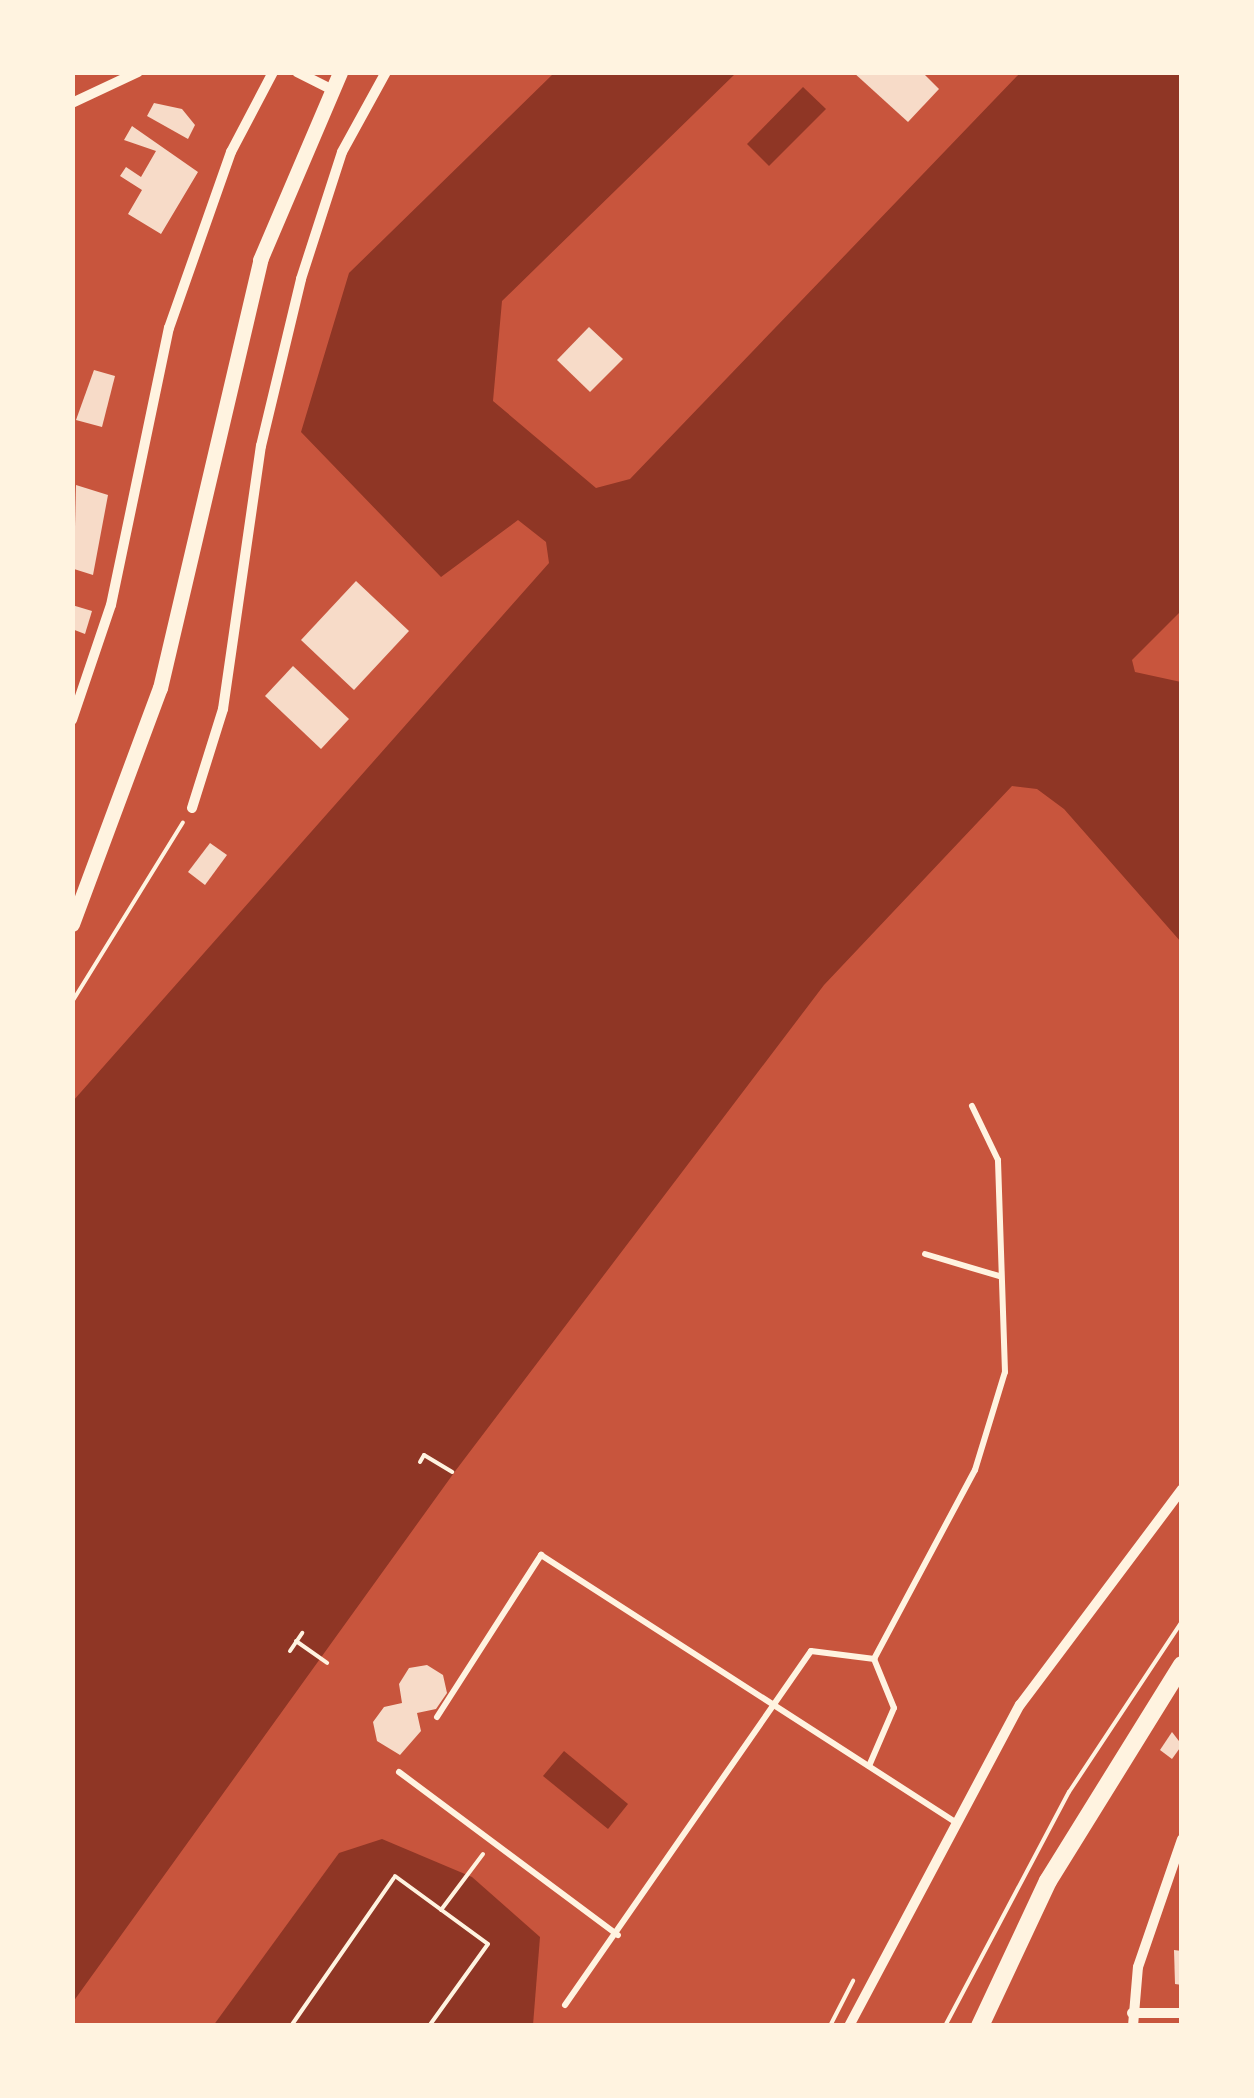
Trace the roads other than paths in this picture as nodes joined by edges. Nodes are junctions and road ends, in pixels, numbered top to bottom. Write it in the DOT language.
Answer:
graph roads {
  1 [pos="138,72"];
  2 [pos="273,72"];
  3 [pos="298,72"];
  4 [pos="340,72"];
  5 [pos="386,72"];
  6 [pos="332,90"];
  7 [pos="72,104"];
  8 [pos="72,720"];
  9 [pos="192,808"];
  10 [pos="72,924"];
  11 [pos="972,1106"];
  12 [pos="924,1254"];
  13 [pos="999,1276"];
  14 [pos="1182,1489"];
  15 [pos="874,1659"];
  16 [pos="1182,1665"];
  17 [pos="774,1705"];
  18 [pos="437,1717"];
  19 [pos="869,1766"];
  20 [pos="399,1772"];
  21 [pos="954,1821"];
  22 [pos="1182,1839"];
  23 [pos="618,1936"];
  24 [pos="564,2005"];
  25 [pos="1182,2013"];
  26 [pos="1132,2019"];
  27 [pos="987,2023"];
  28 [pos="849,2026"];
  1 -- 7 [label="street"];
  2 -- 8 [label="street"];
  3 -- 6 [label="street"];
  4 -- 6 [label="street"];
  5 -- 9 [label="street"];
  6 -- 10 [label="street"];
  11 -- 13 [label="lane"];
  12 -- 13 [label="lane"];
  13 -- 15 [label="lane"];
  14 -- 21 [label="street"];
  15 -- 17 [label="lane"];
  15 -- 19 [label="lane"];
  16 -- 27 [label="main road"];
  17 -- 18 [label="lane"];
  17 -- 19 [label="lane"];
  17 -- 23 [label="lane"];
  19 -- 21 [label="lane"];
  20 -- 23 [label="lane"];
  21 -- 28 [label="street"];
  22 -- 26 [label="street"];
  23 -- 24 [label="lane"];
  25 -- 26 [label="street"];
}
